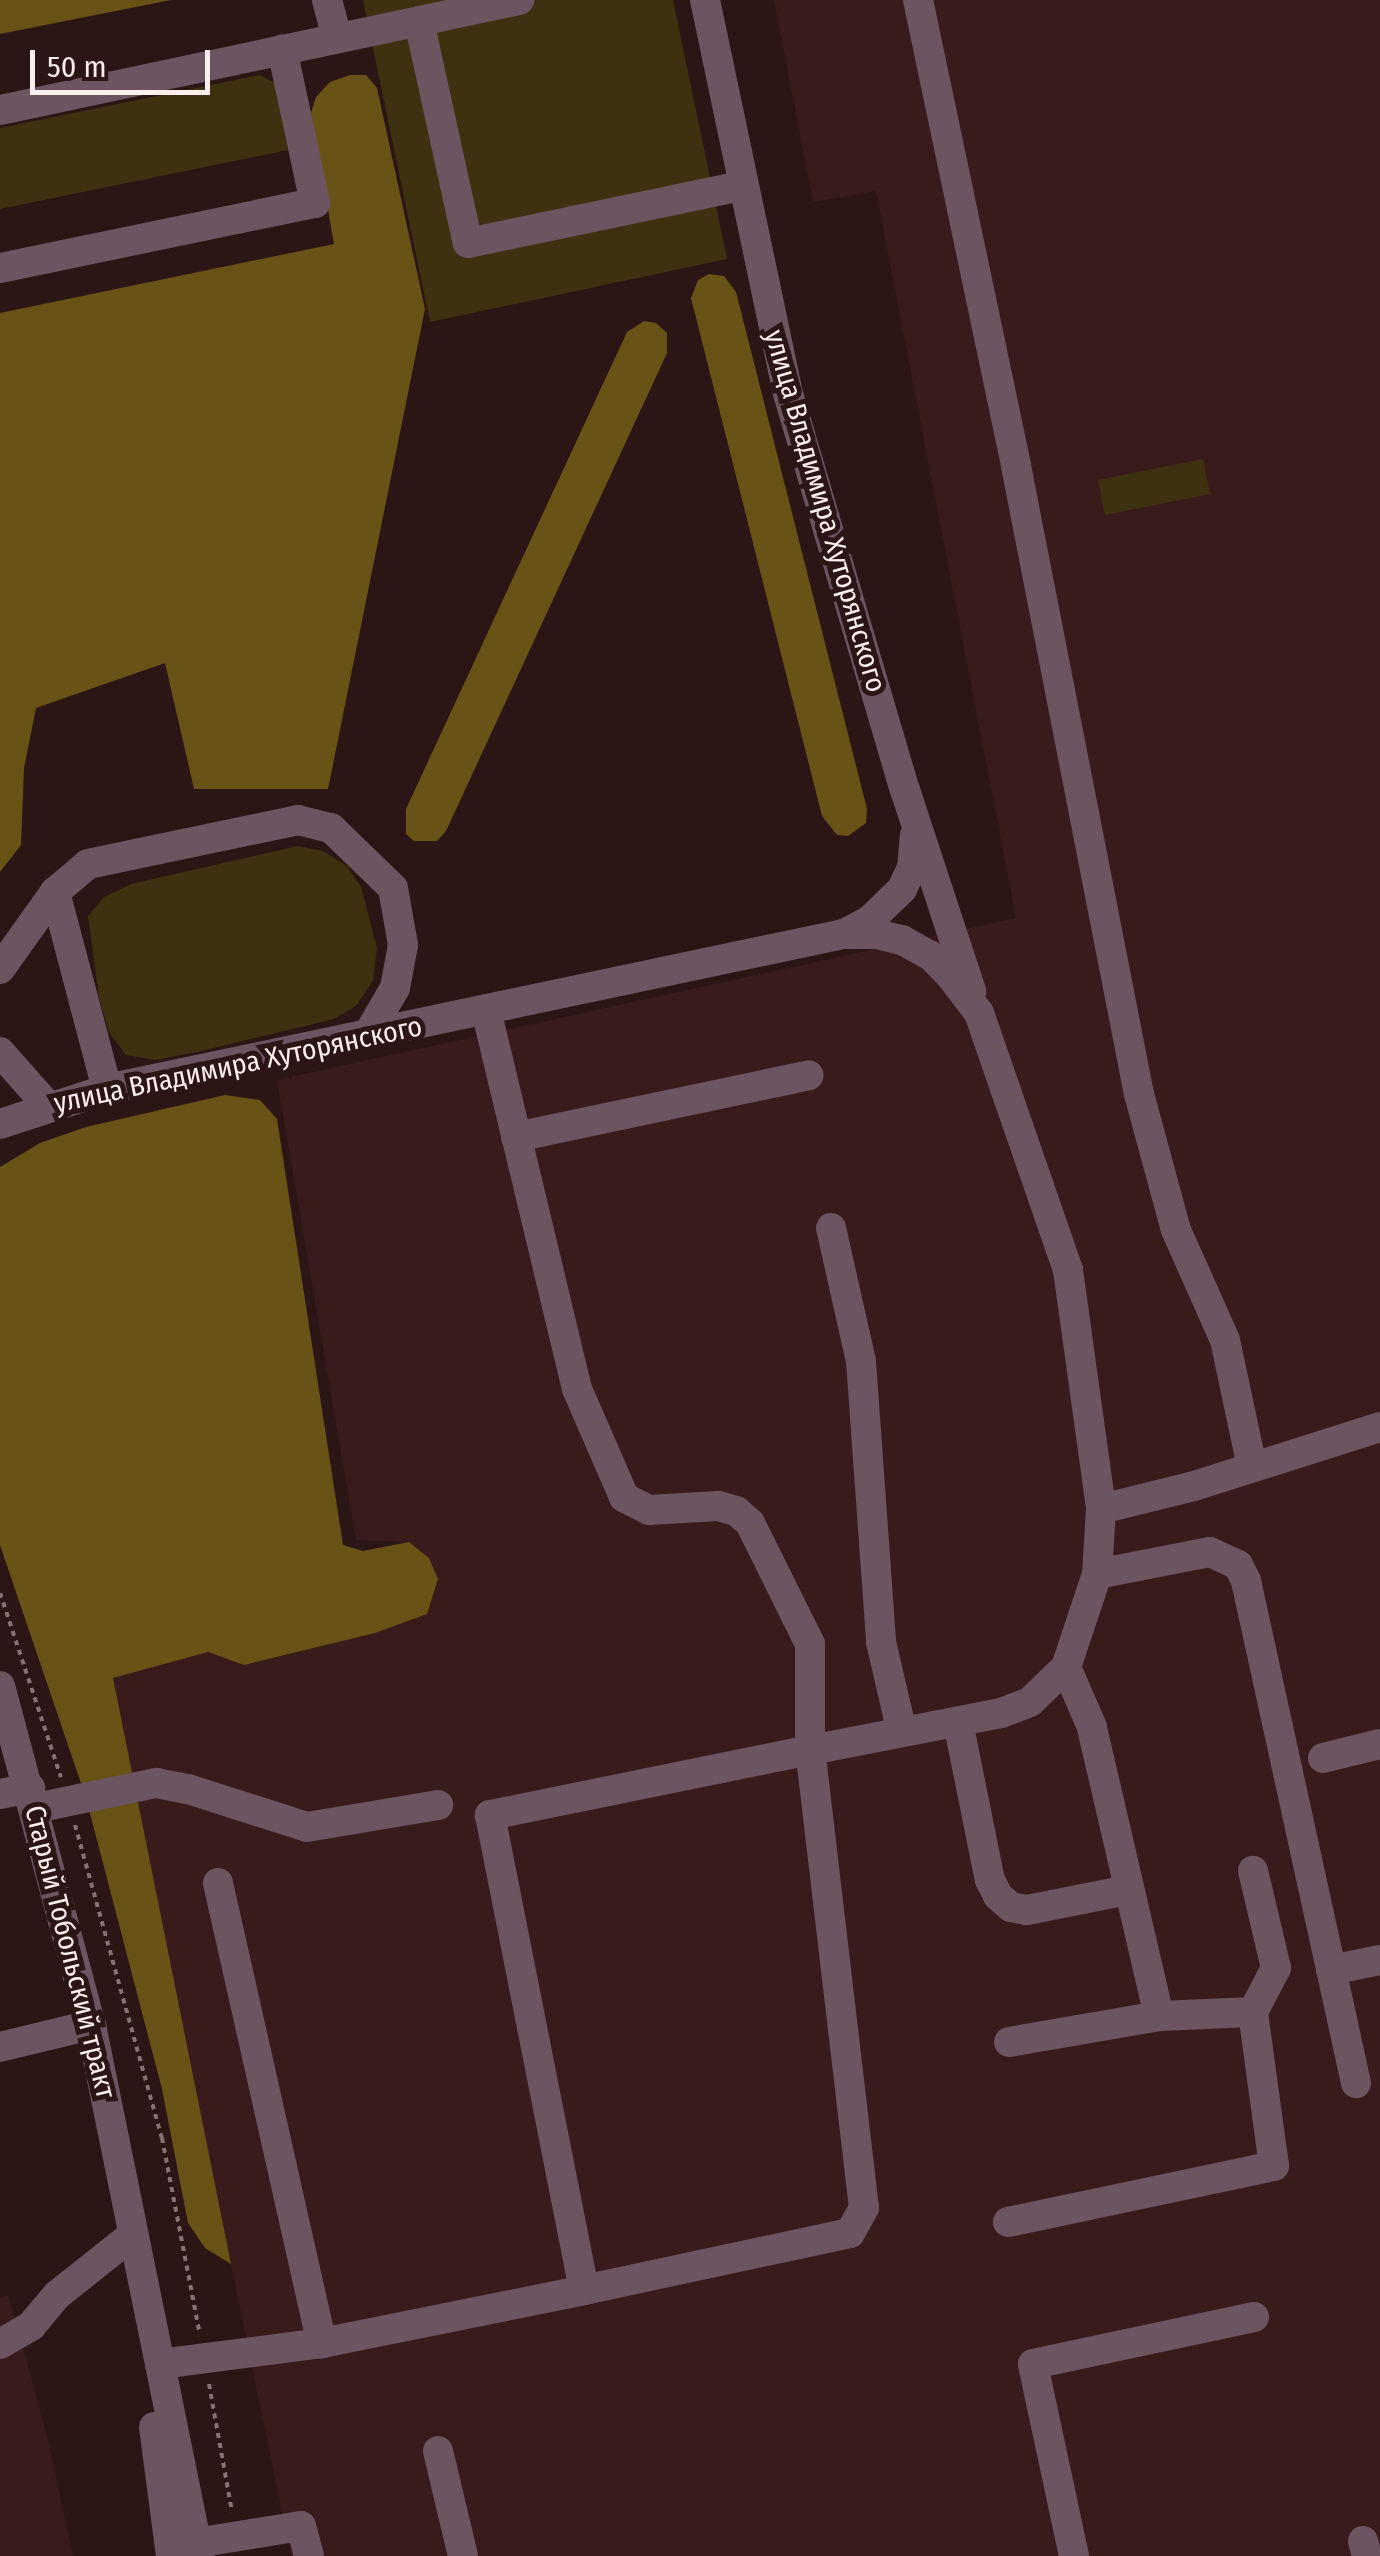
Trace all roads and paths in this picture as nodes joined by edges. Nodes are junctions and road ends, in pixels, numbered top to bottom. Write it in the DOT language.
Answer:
graph roads {
  1 [pos="327,0"];
  2 [pos="520,0"];
  3 [pos="705,0"];
  4 [pos="918,0"];
  5 [pos="376,15"];
  6 [pos="419,20"];
  7 [pos="337,38"];
  8 [pos="282,49"];
  9 [pos="0,110"];
  10 [pos="741,186"];
  11 [pos="0,268"];
  12 [pos="916,827"];
  13 [pos="55,892"];
  14 [pos="843,934"];
  15 [pos="0,970"];
  16 [pos="486,1011"];
  17 [pos="979,1013"];
  18 [pos="366,1036"];
  19 [pos="0,1052"];
  20 [pos="809,1075"];
  21 [pos="107,1089"];
  22 [pos="48,1106"];
  23 [pos="0,1124"];
  24 [pos="516,1137"];
  25 [pos="831,1228"];
  26 [pos="1380,1427"];
  27 [pos="1252,1467"];
  28 [pos="1102,1509"];
  29 [pos="1096,1574"];
  30 [pos="0,1592"];
  31 [pos="1066,1667"];
  32 [pos="0,1686"];
  33 [pos="958,1722"];
  34 [pos="902,1732"];
  35 [pos="1380,1744"];
  36 [pos="810,1750"];
  37 [pos="1323,1758"];
  38 [pos="22,1797"];
  39 [pos="68,1800"];
  40 [pos="438,1805"];
  41 [pos="1253,1871"];
  42 [pos="218,1883"];
  43 [pos="1128,1890"];
  44 [pos="1380,1960"];
  45 [pos="1330,1970"];
  46 [pos="1253,2012"];
  47 [pos="1159,2016"];
  48 [pos="91,2025"];
  49 [pos="1009,2042"];
  50 [pos="0,2047"];
  51 [pos="1356,2084"];
  52 [pos="119,2161"];
  53 [pos="1008,2222"];
  54 [pos="129,2238"];
  55 [pos="584,2290"];
  56 [pos="1254,2317"];
  57 [pos="322,2343"];
  58 [pos="0,2344"];
  59 [pos="205,2360"];
  60 [pos="160,2364"];
  61 [pos="438,2451"];
  62 [pos="237,2536"];
  63 [pos="183,2553"];
  64 [pos="309,2556"];
  65 [pos="463,2556"];
  66 [pos="1074,2556"];
  1 -- 7 [label="street"];
  2 -- 6 [label="street"];
  3 -- 10 [label="street, улица Владимира Хуторянского"];
  4 -- 27 [label="street"];
  5 -- 6 [label="street"];
  5 -- 7 [label="street"];
  6 -- 10 [label="street"];
  7 -- 8 [label="street"];
  8 -- 9 [label="street"];
  8 -- 11 [label="street"];
  10 -- 12 [label="street, улица Владимира Хуторянского"];
  12 -- 14 [label="street"];
  12 -- 17 [label="street, улица Владимира Хуторянского"];
  13 -- 15 [label="street"];
  13 -- 18 [label="street"];
  13 -- 21 [label="street"];
  14 -- 16 [label="street, улица Владимира Хуторянского"];
  14 -- 17 [label="street, улица Владимира Хуторянского"];
  16 -- 18 [label="street, улица Владимира Хуторянского"];
  16 -- 24 [label="street"];
  17 -- 28 [label="street, улица Владимира Хуторянского"];
  18 -- 21 [label="street, улица Владимира Хуторянского"];
  19 -- 22 [label="street"];
  20 -- 24 [label="street"];
  21 -- 22 [label="street, улица Владимира Хуторянского"];
  22 -- 23 [label="street, улица Владимира Хуторянского"];
  24 -- 36 [label="street"];
  25 -- 34 [label="street"];
  26 -- 27 [label="street"];
  27 -- 28 [label="street"];
  28 -- 29 [label="street, улица Владимира Хуторянского"];
  29 -- 31 [label="street, улица Владимира Хуторянского"];
  29 -- 45 [label="street"];
  30 -- 39 [label="path"];
  31 -- 33 [label="street"];
  31 -- 43 [label="street"];
  32 -- 38 [label="street, Старый Тобольский тракт"];
  33 -- 34 [label="street"];
  33 -- 43 [label="street"];
  34 -- 36 [label="street"];
  35 -- 37 [label="street"];
  36 -- 55 [label="street"];
  36 -- 55 [label="street"];
  38 -- 39 [label="street"];
  38 -- 48 [label="street, Старый Тобольский тракт"];
  39 -- 40 [label="street"];
  39 -- 59 [label="path"];
  41 -- 46 [label="street"];
  42 -- 57 [label="street"];
  43 -- 47 [label="street"];
  44 -- 45 [label="street"];
  45 -- 51 [label="street"];
  46 -- 47 [label="street"];
  46 -- 53 [label="street"];
  47 -- 49 [label="street"];
  48 -- 50 [label="street"];
  48 -- 52 [label="street, Старый Тобольский тракт"];
  52 -- 54 [label="street"];
  52 -- 60 [label="street"];
  54 -- 58 [label="street"];
  54 -- 63 [label="street"];
  55 -- 57 [label="street"];
  56 -- 66 [label="street"];
  57 -- 59 [label="street"];
  59 -- 60 [label="street"];
  59 -- 62 [label="path"];
  60 -- 63 [label="street"];
  61 -- 65 [label="street"];
  62 -- 63 [label="street"];
  62 -- 64 [label="street"];
}
